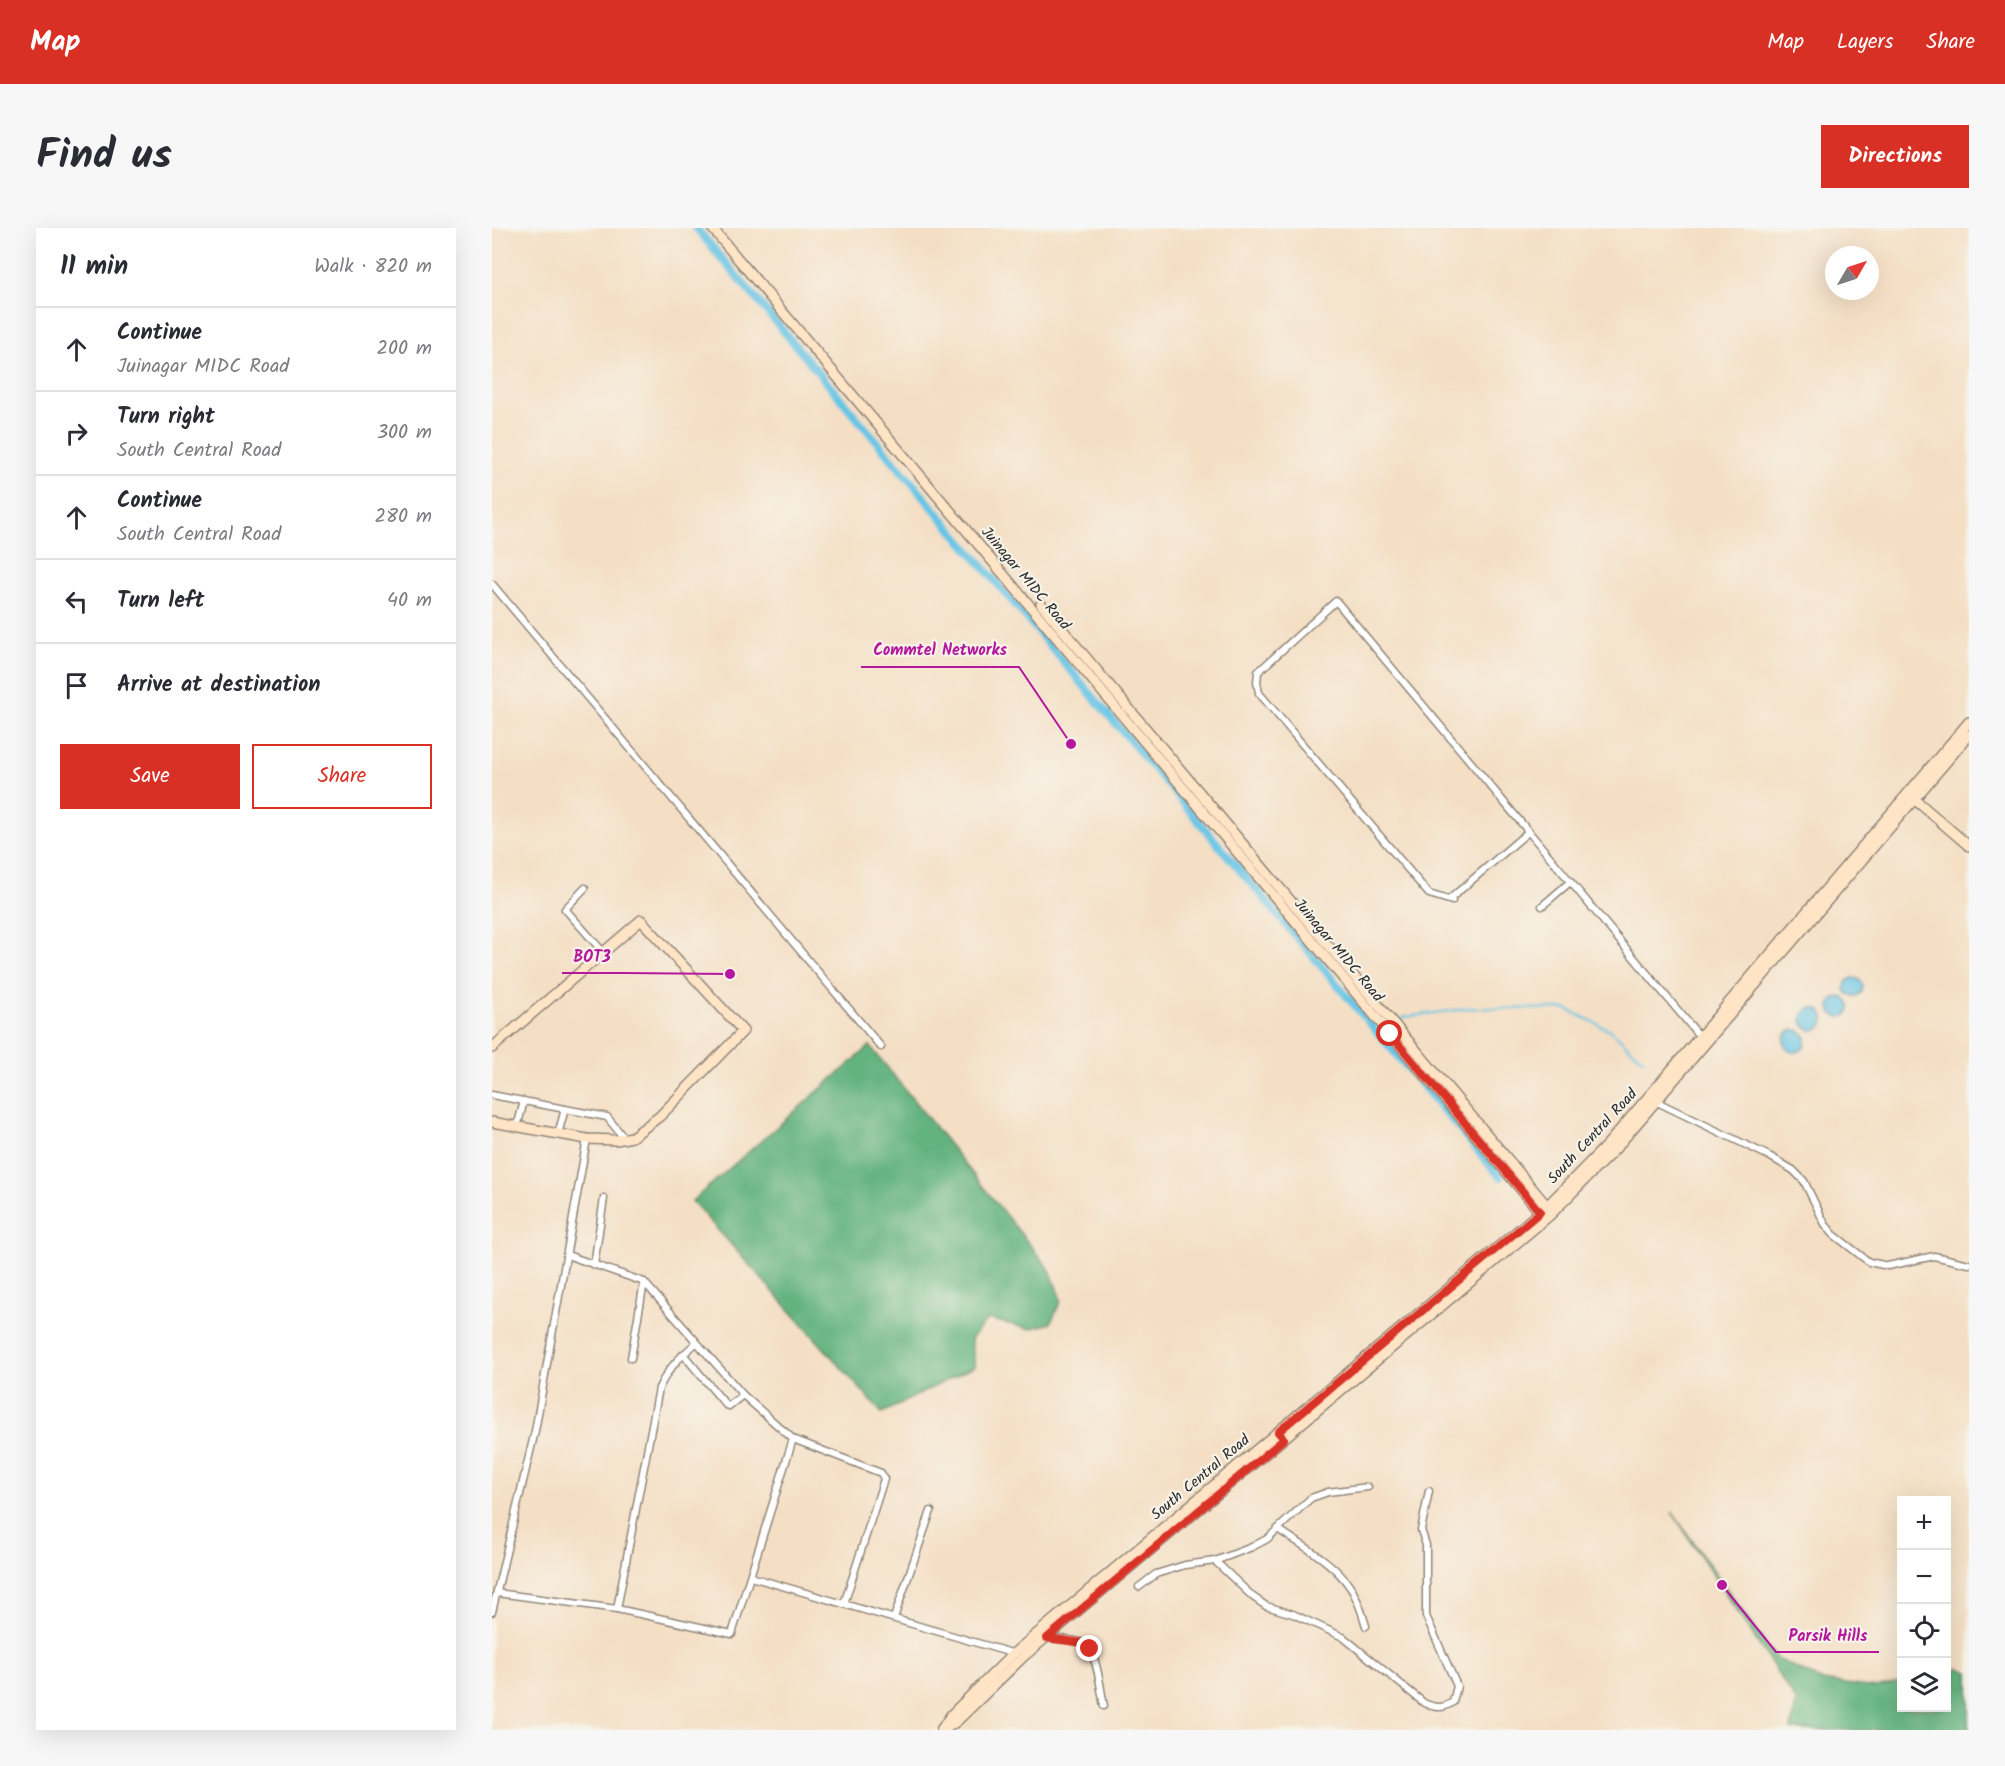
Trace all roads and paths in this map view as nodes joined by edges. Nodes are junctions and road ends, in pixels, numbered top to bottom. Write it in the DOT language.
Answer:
graph roads {
  1 [pos="712,228"];
  2 [pos="492,584"];
  3 [pos="1041,604"];
  4 [pos="1098,679"];
  5 [pos="1969,722"];
  6 [pos="1969,735"];
  7 [pos="1911,796"];
  8 [pos="1528,832"];
  9 [pos="1969,846"];
  10 [pos="1570,882"];
  11 [pos="585,888"];
  12 [pos="1542,906"];
  13 [pos="604,953"];
  14 [pos="1394,1031"];
  15 [pos="1703,1040"];
  16 [pos="881,1047"];
  17 [pos="492,1048"];
  18 [pos="492,1095"];
  19 [pos="1652,1099"];
  20 [pos="525,1101"];
  21 [pos="565,1109"];
  22 [pos="492,1122"];
  23 [pos="517,1127"];
  24 [pos="558,1134"];
  25 [pos="624,1138"];
  26 [pos="587,1139"];
  27 [pos="604,1198"];
  28 [pos="1546,1211"];
  29 [pos="567,1255"];
  30 [pos="1969,1264"];
  31 [pos="594,1265"];
  32 [pos="644,1282"];
  33 [pos="696,1343"];
  34 [pos="682,1354"];
  35 [pos="632,1358"];
  36 [pos="743,1395"];
  37 [pos="793,1439"];
  38 [pos="1368,1487"];
  39 [pos="1429,1491"];
  40 [pos="931,1511"];
  41 [pos="1278,1529"];
  42 [pos="1160,1537"];
  43 [pos="1215,1561"];
  44 [pos="751,1577"];
  45 [pos="1139,1587"];
  46 [pos="497,1593"];
  47 [pos="844,1604"];
  48 [pos="617,1609"];
  49 [pos="492,1612"];
  50 [pos="894,1618"];
  51 [pos="1366,1626"];
  52 [pos="1047,1638"];
  53 [pos="1014,1653"];
  54 [pos="1024,1656"];
  55 [pos="1104,1706"];
  56 [pos="942,1730"];
  1 -- 4 [label="street, Juinagar MIDC Road"];
  2 -- 16 [label="street"];
  3 -- 4 [label="street, Juinagar MIDC Road"];
  4 -- 14 [label="street, Juinagar MIDC Road"];
  4 -- 14 [label="street, Juinagar MIDC Road"];
  5 -- 7 [label="street, South Central Road"];
  6 -- 7 [label="street, South Central Road"];
  7 -- 9 [label="street"];
  7 -- 15 [label="street, South Central Road"];
  8 -- 8 [label="street"];
  8 -- 10 [label="street"];
  10 -- 12 [label="street"];
  10 -- 15 [label="street"];
  11 -- 13 [label="street"];
  13 -- 17 [label="street"];
  13 -- 25 [label="street"];
  14 -- 28 [label="street, Juinagar MIDC Road"];
  15 -- 19 [label="street, South Central Road"];
  18 -- 20 [label="street"];
  19 -- 28 [label="street, South Central Road"];
  19 -- 30 [label="street"];
  20 -- 21 [label="street"];
  20 -- 23 [label="street"];
  21 -- 24 [label="street"];
  21 -- 25 [label="street"];
  22 -- 23 [label="street"];
  23 -- 24 [label="street"];
  24 -- 26 [label="street"];
  25 -- 26 [label="street"];
  26 -- 29 [label="street"];
  27 -- 31 [label="street"];
  28 -- 42 [label="street, South Central Road"];
  29 -- 31 [label="street"];
  29 -- 46 [label="street"];
  31 -- 32 [label="street"];
  32 -- 33 [label="street"];
  32 -- 35 [label="street"];
  33 -- 34 [label="street"];
  33 -- 36 [label="street"];
  34 -- 36 [label="street"];
  34 -- 48 [label="street"];
  36 -- 37 [label="street"];
  37 -- 44 [label="street"];
  37 -- 47 [label="street"];
  38 -- 41 [label="street"];
  39 -- 43 [label="street"];
  40 -- 50 [label="street"];
  41 -- 43 [label="street"];
  41 -- 51 [label="street"];
  42 -- 52 [label="street, South Central Road"];
  42 -- 53 [label="street, South Central Road"];
  43 -- 45 [label="street"];
  44 -- 47 [label="street"];
  44 -- 48 [label="street"];
  46 -- 48 [label="street"];
  46 -- 49 [label="street"];
  47 -- 50 [label="street"];
  50 -- 53 [label="street"];
  52 -- 54 [label="street, South Central Road"];
  52 -- 55 [label="street"];
  53 -- 54 [label="street"];
  53 -- 56 [label="street, South Central Road"];
  54 -- 56 [label="street, South Central Road"];
}
